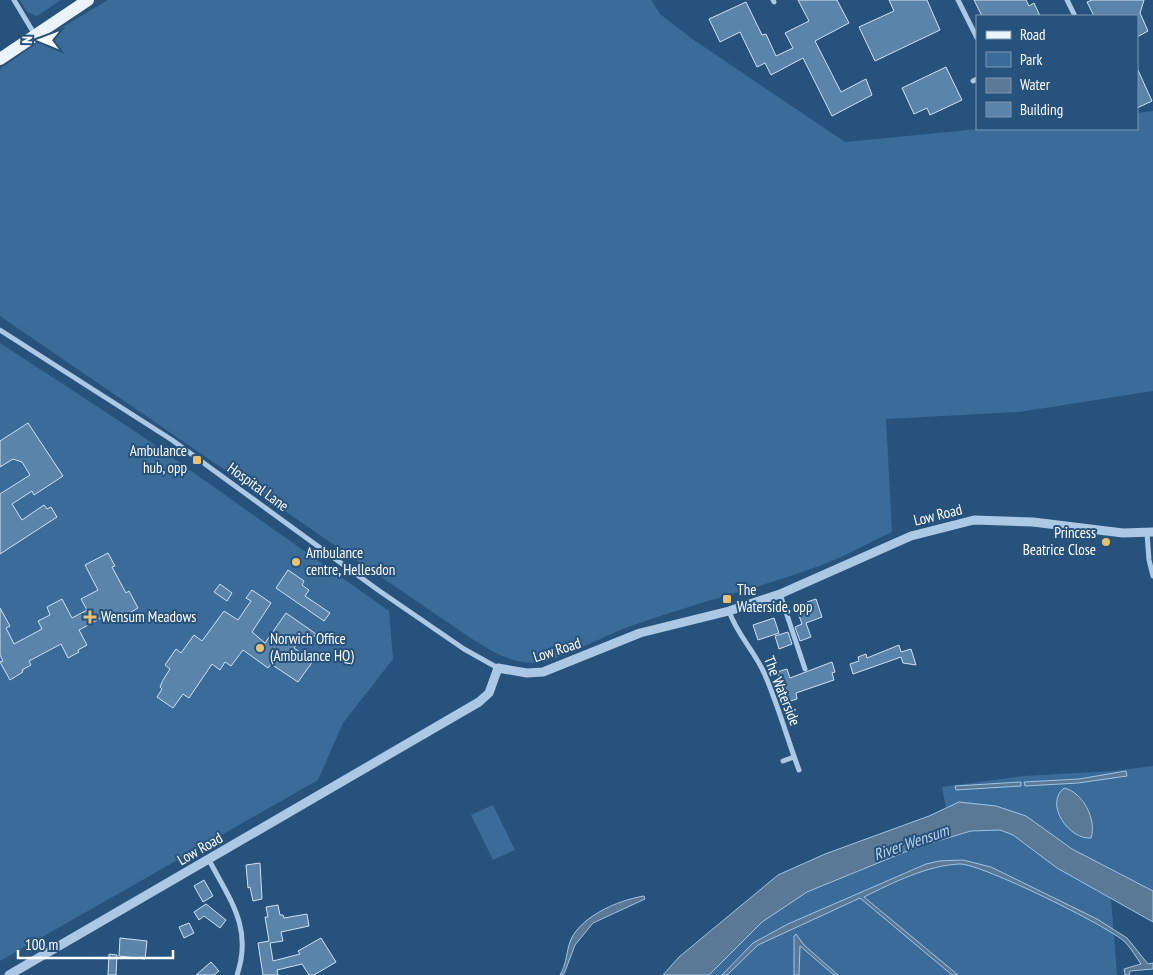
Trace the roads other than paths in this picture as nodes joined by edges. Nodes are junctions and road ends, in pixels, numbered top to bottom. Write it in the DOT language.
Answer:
graph roads {
  1 [pos="14,0"];
  2 [pos="88,0"];
  3 [pos="958,0"];
  4 [pos="1067,0"];
  5 [pos="1074,15"];
  6 [pos="35,35"];
  7 [pos="976,36"];
  8 [pos="0,59"];
  9 [pos="0,330"];
  10 [pos="1150,532"];
  11 [pos="1153,576"];
  12 [pos="780,594"];
  13 [pos="729,611"];
  14 [pos="498,668"];
  15 [pos="805,669"];
  16 [pos="794,757"];
  17 [pos="783,761"];
  18 [pos="799,770"];
  19 [pos="209,860"];
  20 [pos="9,975"];
  21 [pos="238,975"];
  1 -- 6 [label="street"];
  2 -- 6 [label="main road"];
  3 -- 7 [label="street"];
  4 -- 5 [label="street"];
  6 -- 8 [label="main road"];
  9 -- 14 [label="street, Hospital Lane"];
  10 -- 11 [label="street"];
  10 -- 12 [label="street, Low Road"];
  12 -- 13 [label="street, Low Road"];
  12 -- 15 [label="street"];
  13 -- 14 [label="street, Low Road"];
  13 -- 16 [label="street, The Waterside"];
  14 -- 19 [label="street, Low Road"];
  16 -- 17 [label="street"];
  16 -- 18 [label="street, The Waterside"];
  19 -- 20 [label="street, Low Road"];
  19 -- 21 [label="street"];
}
